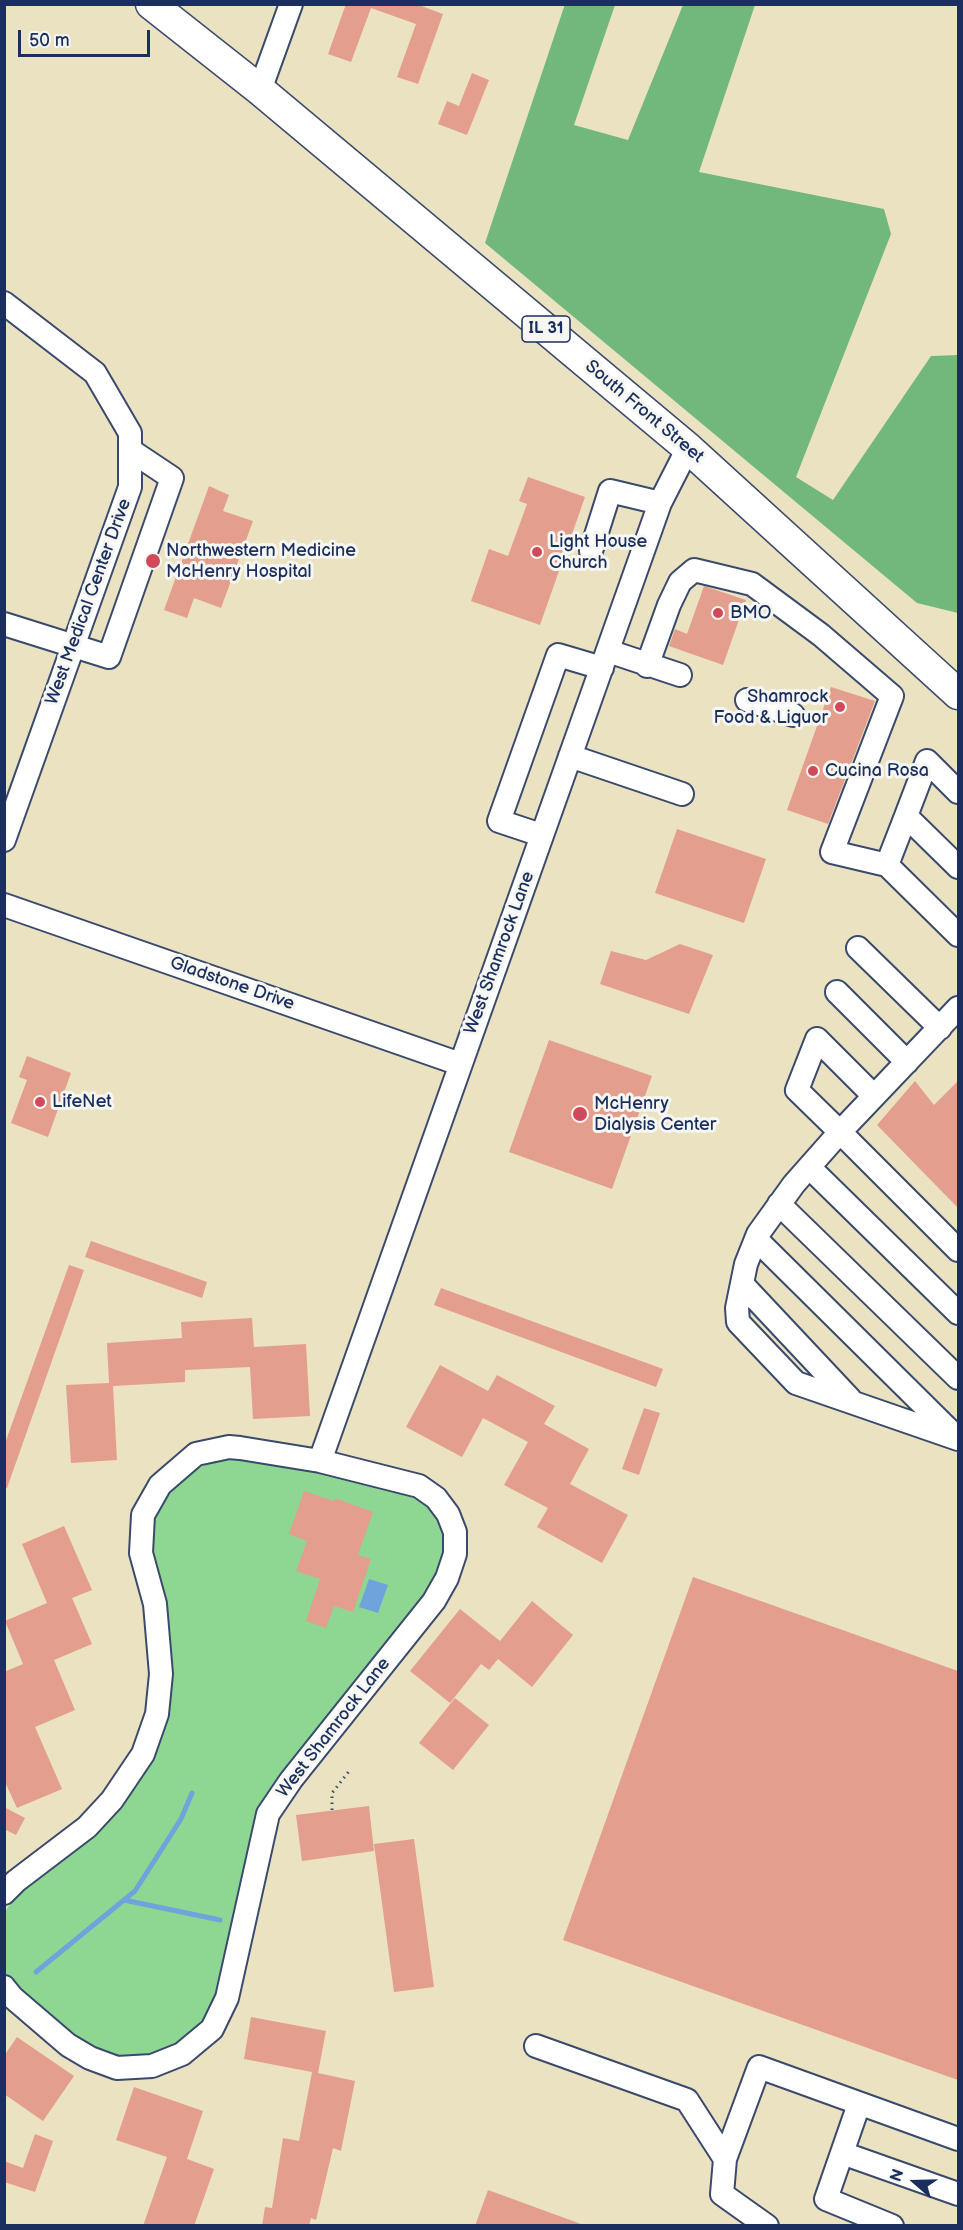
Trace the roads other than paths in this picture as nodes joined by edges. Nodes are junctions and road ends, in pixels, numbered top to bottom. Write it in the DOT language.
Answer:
graph roads {
  1 [pos="151,4"];
  2 [pos="291,4"];
  3 [pos="260,90"];
  4 [pos="4,303"];
  5 [pos="688,448"];
  6 [pos="130,450"];
  7 [pos="660,503"];
  8 [pos="591,551"];
  9 [pos="4,624"];
  10 [pos="74,646"];
  11 [pos="605,659"];
  12 [pos="647,666"];
  13 [pos="680,675"];
  14 [pos="958,694"];
  15 [pos="747,700"];
  16 [pos="793,715"];
  17 [pos="570,756"];
  18 [pos="958,792"];
  19 [pos="682,794"];
  20 [pos="906,816"];
  21 [pos="542,835"];
  22 [pos="5,840"];
  23 [pos="887,865"];
  24 [pos="958,867"];
  25 [pos="4,905"];
  26 [pos="958,935"];
  27 [pos="858,948"];
  28 [pos="837,992"];
  29 [pos="958,1008"];
  30 [pos="940,1028"];
  31 [pos="907,1062"];
  32 [pos="460,1064"];
  33 [pos="874,1096"];
  34 [pos="840,1132"];
  35 [pos="809,1167"];
  36 [pos="779,1204"];
  37 [pos="756,1239"];
  38 [pos="958,1250"];
  39 [pos="958,1313"];
  40 [pos="958,1378"];
  41 [pos="320,1461"];
  42 [pos="4,1893"];
  43 [pos="4,1986"];
  44 [pos="537,2046"];
  45 [pos="859,2104"];
  46 [pos="958,2139"];
  47 [pos="842,2153"];
  48 [pos="725,2159"];
  49 [pos="958,2194"];
  50 [pos="767,2226"];
  51 [pos="892,2226"];
  1 -- 3 [label="main road, South Front Street / IL 31"];
  2 -- 3 [label="street"];
  3 -- 5 [label="main road, South Front Street / IL 31"];
  4 -- 6 [label="street, West Medical Center Drive"];
  5 -- 7 [label="street, West Shamrock Lane"];
  5 -- 14 [label="main road, South Front Street / IL 31"];
  6 -- 10 [label="street, West Medical Center Drive"];
  6 -- 10 [label="street"];
  7 -- 8 [label="street"];
  7 -- 11 [label="street, West Shamrock Lane"];
  9 -- 10 [label="street"];
  10 -- 22 [label="street, West Medical Center Drive"];
  11 -- 12 [label="street"];
  11 -- 17 [label="street, West Shamrock Lane"];
  11 -- 21 [label="street"];
  12 -- 13 [label="street"];
  12 -- 23 [label="street"];
  15 -- 16 [label="street"];
  17 -- 19 [label="street"];
  17 -- 21 [label="street, West Shamrock Lane"];
  18 -- 20 [label="street"];
  20 -- 23 [label="street"];
  20 -- 24 [label="street"];
  21 -- 32 [label="street, West Shamrock Lane"];
  23 -- 26 [label="street"];
  25 -- 32 [label="street, Gladstone Drive"];
  27 -- 30 [label="street"];
  28 -- 31 [label="street"];
  29 -- 30 [label="street"];
  30 -- 31 [label="street"];
  31 -- 33 [label="street"];
  32 -- 41 [label="street, West Shamrock Lane"];
  33 -- 34 [label="street"];
  33 -- 34 [label="street"];
  34 -- 35 [label="street"];
  34 -- 38 [label="street"];
  35 -- 36 [label="street"];
  35 -- 39 [label="street"];
  36 -- 37 [label="street"];
  36 -- 40 [label="street"];
  37 -- 37 [label="street"];
  41 -- 42 [label="street, West Shamrock Lane"];
  41 -- 43 [label="street, West Shamrock Lane"];
  44 -- 48 [label="street"];
  45 -- 46 [label="street"];
  45 -- 47 [label="street"];
  45 -- 48 [label="street"];
  47 -- 49 [label="street"];
  47 -- 51 [label="street"];
  48 -- 50 [label="street"];
}
